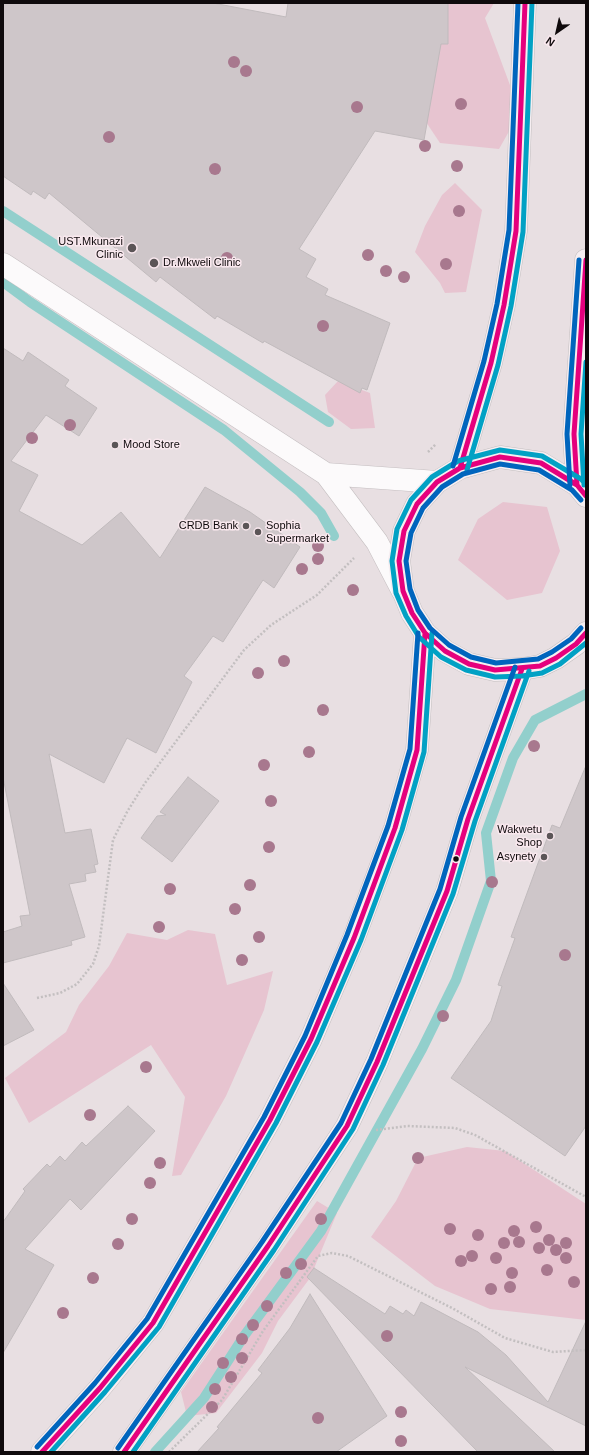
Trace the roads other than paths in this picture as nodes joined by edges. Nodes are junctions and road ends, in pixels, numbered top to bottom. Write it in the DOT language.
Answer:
graph roads {
  1 [pos="525,3"];
  2 [pos="586,260"];
  3 [pos="3,264"];
  4 [pos="460,468"];
  5 [pos="326,474"];
  6 [pos="437,482"];
  7 [pos="581,490"];
  8 [pos="403,591"];
  9 [pos="425,633"];
  10 [pos="583,641"];
  11 [pos="522,669"];
  12 [pos="47,1446"];
  13 [pos="124,1452"];
  1 -- 4 [label="main road"];
  2 -- 7 [label="main road"];
  3 -- 5 [label="street"];
  4 -- 6 [label="main road"];
  4 -- 7 [label="main road"];
  5 -- 6 [label="street"];
  5 -- 8 [label="street"];
  6 -- 8 [label="main road"];
  8 -- 9 [label="main road"];
  9 -- 11 [label="main road"];
  9 -- 12 [label="main road"];
  10 -- 11 [label="main road"];
  11 -- 13 [label="main road"];
}
